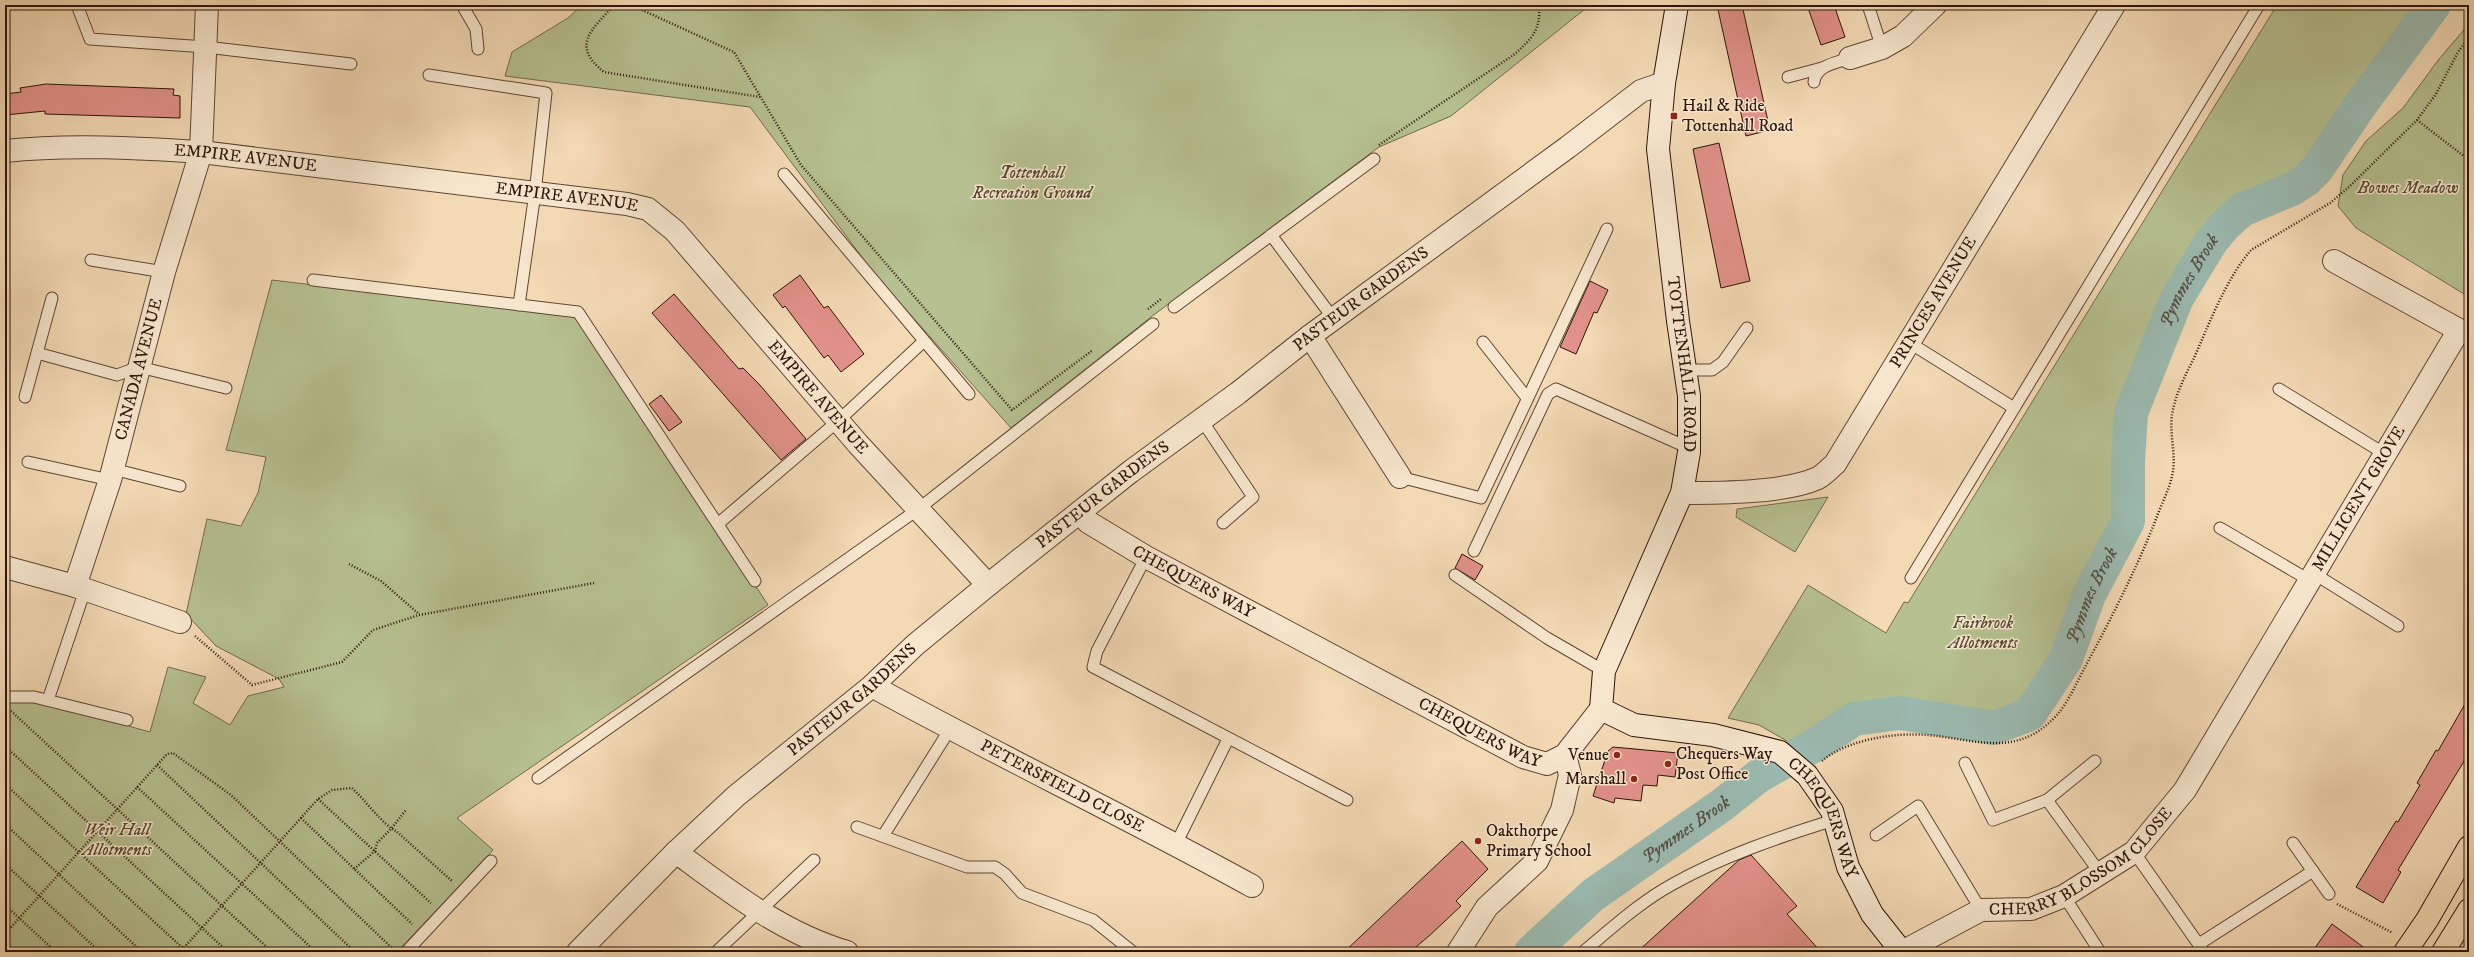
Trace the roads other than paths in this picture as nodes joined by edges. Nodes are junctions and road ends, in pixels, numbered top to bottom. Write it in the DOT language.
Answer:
graph roads {
  1 [pos="77,5"];
  2 [pos="207,5"];
  3 [pos="462,5"];
  4 [pos="1677,5"];
  5 [pos="1868,5"];
  6 [pos="1936,5"];
  7 [pos="2114,5"];
  8 [pos="2260,5"];
  9 [pos="206,47"];
  10 [pos="478,49"];
  11 [pos="1866,55"];
  12 [pos="351,64"];
  13 [pos="1822,68"];
  14 [pos="429,75"];
  15 [pos="1788,77"];
  16 [pos="1814,82"];
  17 [pos="1664,83"];
  18 [pos="5,151"];
  19 [pos="201,152"];
  20 [pos="1374,159"];
  21 [pos="784,174"];
  22 [pos="535,193"];
  23 [pos="1607,230"];
  24 [pos="1271,235"];
  25 [pos="91,260"];
  26 [pos="2334,261"];
  27 [pos="164,272"];
  28 [pos="313,280"];
  29 [pos="52,298"];
  30 [pos="519,305"];
  31 [pos="1174,308"];
  32 [pos="1334,318"];
  33 [pos="1153,324"];
  34 [pos="1747,328"];
  35 [pos="1310,336"];
  36 [pos="924,341"];
  37 [pos="1484,342"];
  38 [pos="1910,343"];
  39 [pos="37,353"];
  40 [pos="139,367"];
  41 [pos="1686,370"];
  42 [pos="226,388"];
  43 [pos="2279,389"];
  44 [pos="969,394"];
  45 [pos="25,397"];
  46 [pos="1527,398"];
  47 [pos="2014,408"];
  48 [pos="1201,419"];
  49 [pos="838,421"];
  50 [pos="1689,448"];
  51 [pos="2385,454"];
  52 [pos="28,462"];
  53 [pos="111,474"];
  54 [pos="1400,477"];
  55 [pos="180,486"];
  56 [pos="1682,493"];
  57 [pos="917,510"];
  58 [pos="1080,512"];
  59 [pos="719,523"];
  60 [pos="1223,523"];
  61 [pos="2220,528"];
  62 [pos="1474,551"];
  63 [pos="1146,557"];
  64 [pos="5,568"];
  65 [pos="1456,575"];
  66 [pos="2311,577"];
  67 [pos="1912,578"];
  68 [pos="755,581"];
  69 [pos="988,586"];
  70 [pos="80,588"];
  71 [pos="180,622"];
  72 [pos="2398,626"];
  73 [pos="1604,671"];
  74 [pos="872,686"];
  75 [pos="5,697"];
  76 [pos="48,700"];
  77 [pos="1601,709"];
  78 [pos="127,720"];
  79 [pos="950,729"];
  80 [pos="1228,739"];
  81 [pos="1565,756"];
  82 [pos="2094,761"];
  83 [pos="1965,763"];
  84 [pos="538,778"];
  85 [pos="2185,790"];
  86 [pos="1347,800"];
  87 [pos="2047,800"];
  88 [pos="1834,820"];
  89 [pos="857,827"];
  90 [pos="1876,835"];
  91 [pos="883,836"];
  92 [pos="2293,843"];
  93 [pos="1176,844"];
  94 [pos="2469,847"];
  95 [pos="676,852"];
  96 [pos="2134,852"];
  97 [pos="814,860"];
  98 [pos="491,861"];
  99 [pos="2313,871"];
  100 [pos="2100,873"];
  101 [pos="1252,886"];
  102 [pos="2329,894"];
  103 [pos="2064,896"];
  104 [pos="1981,910"];
  105 [pos="2469,910"];
  106 [pos="757,911"];
  107 [pos="2201,948"];
  108 [pos="2403,948"];
  109 [pos="406,952"];
  110 [pos="578,952"];
  111 [pos="716,952"];
  112 [pos="847,952"];
  113 [pos="1134,952"];
  114 [pos="1458,952"];
  115 [pos="1583,952"];
  116 [pos="1902,952"];
  117 [pos="2100,952"];
  118 [pos="2443,952"];
  1 -- 9 [label="lane"];
  2 -- 9 [label="street, CANADA AVENUE"];
  3 -- 10 [label="lane"];
  4 -- 17 [label="street, TOTTENHALL ROAD"];
  5 -- 11 [label="lane"];
  6 -- 11 [label="street"];
  7 -- 38 [label="street, PRINCES AVENUE"];
  8 -- 47 [label="lane"];
  9 -- 12 [label="lane"];
  9 -- 19 [label="street, CANADA AVENUE"];
  11 -- 13 [label="lane"];
  13 -- 15 [label="lane"];
  13 -- 16 [label="lane"];
  14 -- 22 [label="lane"];
  17 -- 32 [label="street, PASTEUR GARDENS"];
  17 -- 41 [label="street, TOTTENHALL ROAD"];
  18 -- 19 [label="street, EMPIRE AVENUE"];
  19 -- 22 [label="street, EMPIRE AVENUE"];
  19 -- 27 [label="street, CANADA AVENUE"];
  20 -- 24 [label="lane"];
  21 -- 36 [label="lane"];
  22 -- 30 [label="lane"];
  22 -- 49 [label="street, EMPIRE AVENUE"];
  23 -- 46 [label="lane"];
  24 -- 31 [label="lane"];
  24 -- 32 [label="lane"];
  25 -- 27 [label="lane"];
  26 -- 51 [label="street, MILLICENT GROVE"];
  27 -- 40 [label="street, CANADA AVENUE"];
  28 -- 30 [label="lane"];
  29 -- 39 [label="lane"];
  30 -- 59 [label="lane"];
  32 -- 35 [label="street, PASTEUR GARDENS"];
  33 -- 57 [label="lane"];
  34 -- 41 [label="lane"];
  35 -- 48 [label="street, PASTEUR GARDENS"];
  35 -- 54 [label="street"];
  36 -- 44 [label="lane"];
  36 -- 49 [label="lane"];
  37 -- 46 [label="lane"];
  38 -- 47 [label="lane"];
  38 -- 56 [label="street, PRINCES AVENUE"];
  39 -- 40 [label="lane"];
  39 -- 45 [label="lane"];
  40 -- 42 [label="lane"];
  40 -- 53 [label="street, CANADA AVENUE"];
  41 -- 50 [label="street, TOTTENHALL ROAD"];
  43 -- 51 [label="lane"];
  46 -- 54 [label="lane"];
  47 -- 67 [label="lane"];
  48 -- 58 [label="street, PASTEUR GARDENS"];
  48 -- 60 [label="lane"];
  49 -- 57 [label="street, EMPIRE AVENUE"];
  49 -- 59 [label="lane"];
  50 -- 56 [label="street, TOTTENHALL ROAD"];
  50 -- 62 [label="lane"];
  51 -- 66 [label="street, MILLICENT GROVE"];
  52 -- 53 [label="lane"];
  53 -- 55 [label="lane"];
  53 -- 70 [label="street, CANADA AVENUE"];
  56 -- 73 [label="street, TOTTENHALL ROAD"];
  57 -- 69 [label="street, EMPIRE AVENUE"];
  57 -- 84 [label="lane"];
  58 -- 63 [label="street, CHEQUERS WAY"];
  58 -- 69 [label="street, PASTEUR GARDENS"];
  59 -- 68 [label="lane"];
  61 -- 66 [label="lane"];
  63 -- 80 [label="lane"];
  63 -- 81 [label="street, CHEQUERS WAY"];
  64 -- 70 [label="street"];
  65 -- 73 [label="lane"];
  66 -- 72 [label="lane"];
  66 -- 85 [label="street, MILLICENT GROVE"];
  69 -- 74 [label="street, PASTEUR GARDENS"];
  70 -- 71 [label="street"];
  70 -- 76 [label="lane"];
  73 -- 77 [label="street, TOTTENHALL ROAD"];
  74 -- 79 [label="street, PETERSFIELD CLOSE"];
  74 -- 95 [label="street, PASTEUR GARDENS"];
  75 -- 76 [label="lane"];
  76 -- 78 [label="lane"];
  77 -- 81 [label="street, CHEQUERS WAY"];
  77 -- 88 [label="street, CHEQUERS WAY"];
  79 -- 91 [label="lane"];
  79 -- 93 [label="street, PETERSFIELD CLOSE"];
  80 -- 86 [label="lane"];
  80 -- 93 [label="lane"];
  81 -- 114 [label="street"];
  82 -- 87 [label="lane"];
  83 -- 87 [label="lane"];
  85 -- 96 [label="street, CHERRY BLOSSOM CLOSE"];
  87 -- 100 [label="lane"];
  88 -- 115 [label="lane"];
  88 -- 116 [label="street, CHEQUERS WAY"];
  89 -- 91 [label="lane"];
  90 -- 104 [label="lane"];
  91 -- 113 [label="lane"];
  92 -- 99 [label="lane"];
  93 -- 101 [label="street, PETERSFIELD CLOSE"];
  94 -- 108 [label="highway"];
  95 -- 106 [label="street"];
  95 -- 110 [label="street, PASTEUR GARDENS"];
  96 -- 100 [label="street, CHERRY BLOSSOM CLOSE"];
  96 -- 107 [label="lane"];
  97 -- 106 [label="lane"];
  98 -- 109 [label="lane"];
  99 -- 102 [label="lane"];
  99 -- 107 [label="lane"];
  100 -- 103 [label="street, CHERRY BLOSSOM CLOSE"];
  103 -- 104 [label="street, CHERRY BLOSSOM CLOSE"];
  103 -- 117 [label="lane"];
  104 -- 116 [label="street, CHERRY BLOSSOM CLOSE"];
  105 -- 118 [label="highway"];
  106 -- 111 [label="lane"];
  106 -- 112 [label="street"];
}
